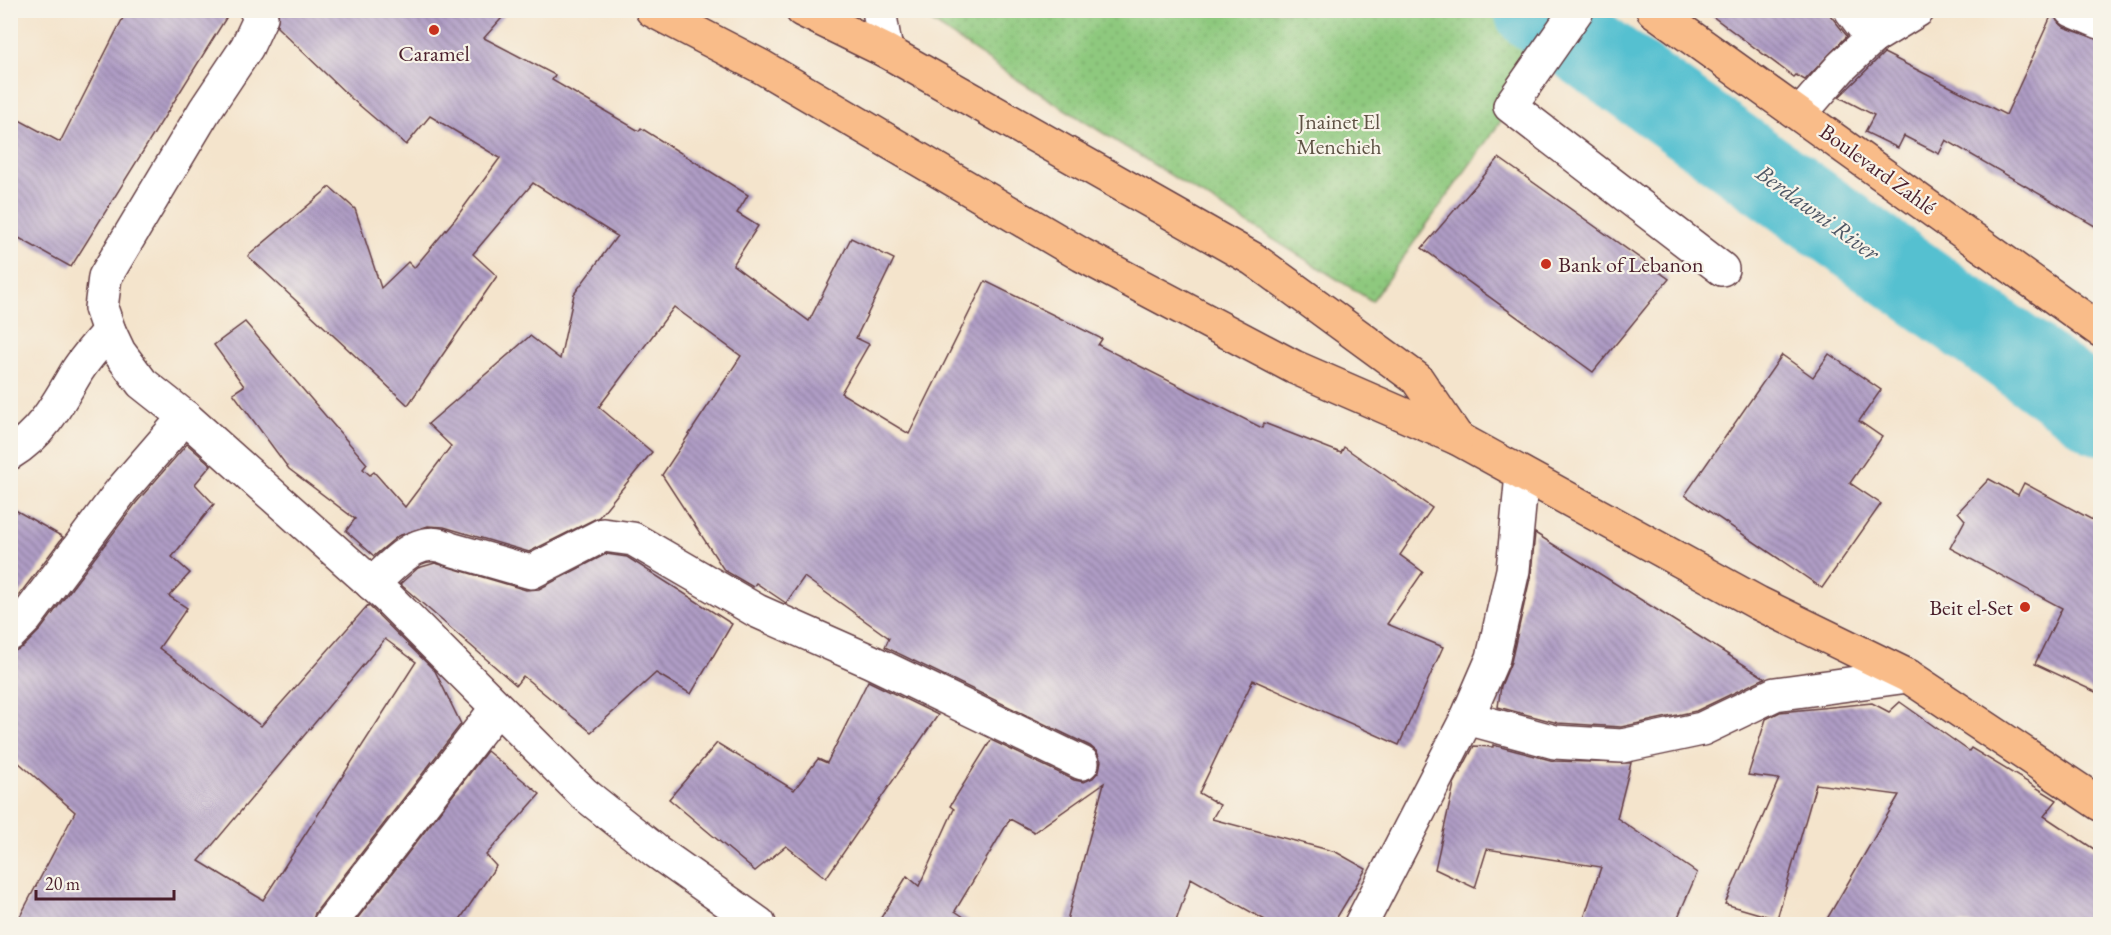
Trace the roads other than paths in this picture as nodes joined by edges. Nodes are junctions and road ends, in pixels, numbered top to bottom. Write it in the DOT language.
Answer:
graph roads {
  1 [pos="256,10"];
  2 [pos="652,10"];
  3 [pos="802,10"];
  4 [pos="879,10"];
  5 [pos="1577,10"];
  6 [pos="1653,10"];
  7 [pos="1851,10"];
  8 [pos="1918,10"];
  9 [pos="2072,10"];
  10 [pos="2100,22"];
  11 [pos="1872,38"];
  12 [pos="886,51"];
  13 [pos="1801,113"];
  14 [pos="1722,269"];
  15 [pos="2100,330"];
  16 [pos="109,331"];
  17 [pos="185,417"];
  18 [pos="1457,438"];
  19 [pos="10,453"];
  20 [pos="1522,474"];
  21 [pos="372,584"];
  22 [pos="10,634"];
  23 [pos="1908,676"];
  24 [pos="497,708"];
  25 [pos="1467,718"];
  26 [pos="1082,763"];
  27 [pos="2100,804"];
  28 [pos="330,924"];
  29 [pos="759,924"];
  30 [pos="1361,924"];
  1 -- 16 [label="street"];
  2 -- 18 [label="main road"];
  3 -- 12 [label="main road"];
  4 -- 12 [label="street"];
  5 -- 14 [label="street"];
  6 -- 13 [label="main road, Boulevard Zahlé"];
  7 -- 11 [label="street"];
  8 -- 11 [label="street"];
  9 -- 10 [label="street"];
  11 -- 13 [label="street"];
  12 -- 18 [label="main road"];
  13 -- 15 [label="main road, Boulevard Zahlé"];
  16 -- 17 [label="street"];
  16 -- 19 [label="street"];
  17 -- 21 [label="street"];
  17 -- 22 [label="street"];
  18 -- 20 [label="main road"];
  20 -- 23 [label="main road"];
  20 -- 25 [label="street"];
  21 -- 24 [label="street"];
  21 -- 26 [label="street"];
  23 -- 25 [label="street"];
  23 -- 27 [label="main road"];
  24 -- 28 [label="street"];
  24 -- 29 [label="street"];
  25 -- 30 [label="street"];
}
